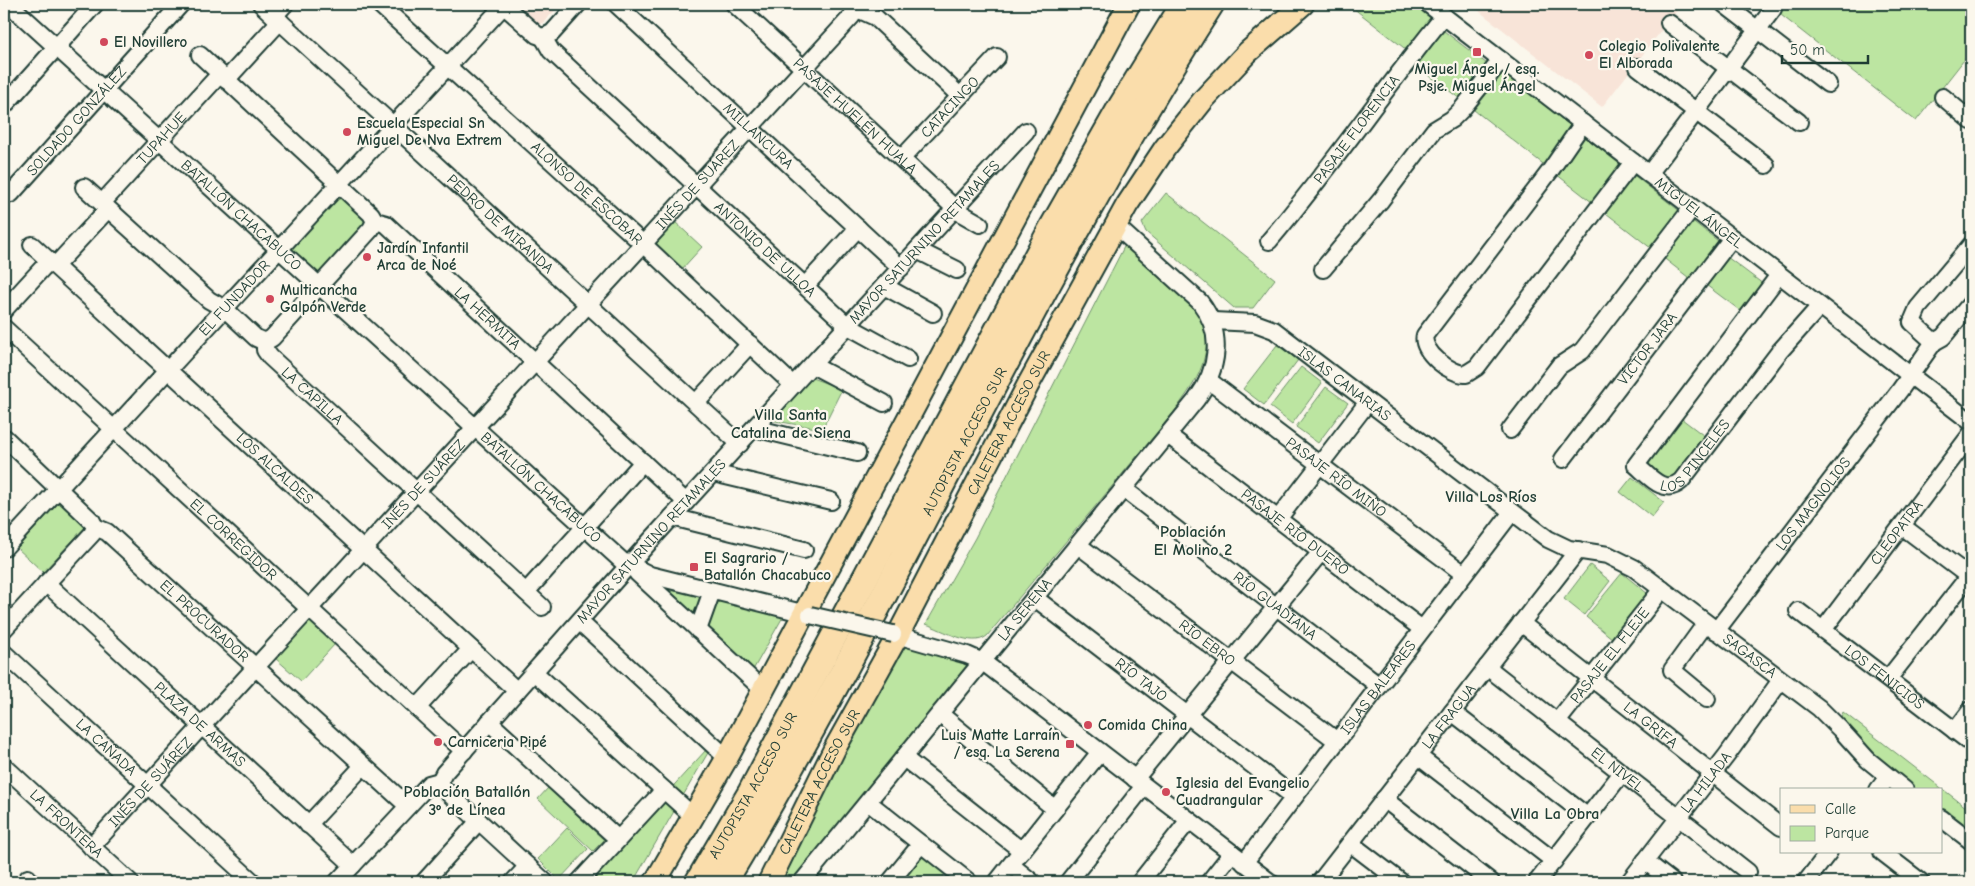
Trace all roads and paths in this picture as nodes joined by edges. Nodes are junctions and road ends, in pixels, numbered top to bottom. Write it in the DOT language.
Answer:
graph roads {
  1 [pos="95,4"];
  2 [pos="181,4"];
  3 [pos="261,4"];
  4 [pos="379,4"];
  5 [pos="504,4"];
  6 [pos="578,4"];
  7 [pos="616,4"];
  8 [pos="734,4"];
  9 [pos="1129,4"];
  10 [pos="1184,4"];
  11 [pos="1211,4"];
  12 [pos="1302,4"];
  13 [pos="1428,4"];
  14 [pos="1724,4"];
  15 [pos="9,6"];
  16 [pos="854,6"];
  17 [pos="1773,9"];
  18 [pos="280,14"];
  19 [pos="1444,16"];
  20 [pos="1669,23"];
  21 [pos="1758,29"];
  22 [pos="543,37"];
  23 [pos="57,47"];
  24 [pos="200,55"];
  25 [pos="997,56"];
  26 [pos="1502,60"];
  27 [pos="448,66"];
  28 [pos="1638,67"];
  29 [pos="804,68"];
  30 [pos="1728,69"];
  31 [pos="223,77"];
  32 [pos="1828,84"];
  33 [pos="105,90"];
  34 [pos="960,96"];
  35 [pos="1943,97"];
  36 [pos="4,106"];
  37 [pos="1696,111"];
  38 [pos="1971,121"];
  39 [pos="1799,122"];
  40 [pos="1582,123"];
  41 [pos="393,125"];
  42 [pos="750,127"];
  43 [pos="1026,131"];
  44 [pos="160,140"];
  45 [pos="902,158"];
  46 [pos="1633,162"];
  47 [pos="1766,164"];
  48 [pos="1649,174"];
  49 [pos="339,185"];
  50 [pos="696,186"];
  51 [pos="84,187"];
  52 [pos="11,194"];
  53 [pos="105,206"];
  54 [pos="956,208"];
  55 [pos="1692,208"];
  56 [pos="375,221"];
  57 [pos="980,224"];
  58 [pos="1116,226"];
  59 [pos="858,228"];
  60 [pos="1732,238"];
  61 [pos="1269,240"];
  62 [pos="643,244"];
  63 [pos="32,245"];
  64 [pos="1971,245"];
  65 [pos="281,249"];
  66 [pos="917,250"];
  67 [pos="52,264"];
  68 [pos="901,268"];
  69 [pos="1323,269"];
  70 [pos="956,270"];
  71 [pos="1779,275"];
  72 [pos="320,285"];
  73 [pos="805,286"];
  74 [pos="884,286"];
  75 [pos="1971,303"];
  76 [pos="588,304"];
  77 [pos="1820,306"];
  78 [pos="225,309"];
  79 [pos="4,310"];
  80 [pos="933,313"];
  81 [pos="1213,322"];
  82 [pos="848,326"];
  83 [pos="4,328"];
  84 [pos="265,342"];
  85 [pos="1934,342"];
  86 [pos="750,344"];
  87 [pos="908,359"];
  88 [pos="535,362"];
  89 [pos="812,365"];
  90 [pos="168,370"];
  91 [pos="1909,374"];
  92 [pos="1208,380"];
  93 [pos="793,385"];
  94 [pos="1368,402"];
  95 [pos="696,403"];
  96 [pos="884,403"];
  97 [pos="1971,422"];
  98 [pos="475,427"];
  99 [pos="754,428"];
  100 [pos="114,429"];
  101 [pos="1510,430"];
  102 [pos="1971,434"];
  103 [pos="1168,435"];
  104 [pos="4,437"];
  105 [pos="740,444"];
  106 [pos="857,453"];
  107 [pos="1563,459"];
  108 [pos="642,462"];
  109 [pos="1320,464"];
  110 [pos="713,473"];
  111 [pos="1124,489"];
  112 [pos="58,490"];
  113 [pos="416,491"];
  114 [pos="831,501"];
  115 [pos="686,502"];
  116 [pos="1512,512"];
  117 [pos="672,517"];
  118 [pos="1278,519"];
  119 [pos="1902,526"];
  120 [pos="95,527"];
  121 [pos="584,527"];
  122 [pos="1078,545"];
  123 [pos="4,547"];
  124 [pos="363,550"];
  125 [pos="804,550"];
  126 [pos="1578,550"];
  127 [pos="1320,552"];
  128 [pos="629,566"];
  129 [pos="1464,574"];
  130 [pos="1970,577"];
  131 [pos="46,583"];
  132 [pos="1662,589"];
  133 [pos="712,591"];
  134 [pos="526,592"];
  135 [pos="1035,598"];
  136 [pos="1276,606"];
  137 [pos="542,607"];
  138 [pos="309,609"];
  139 [pos="1798,611"];
  140 [pos="806,614"];
  141 [pos="580,622"];
  142 [pos="1521,623"];
  143 [pos="1711,627"];
  144 [pos="4,629"];
  145 [pos="1422,629"];
  146 [pos="698,630"];
  147 [pos="1822,630"];
  148 [pos="895,634"];
  149 [pos="471,649"];
  150 [pos="4,653"];
  151 [pos="1232,661"];
  152 [pos="983,662"];
  153 [pos="1487,667"];
  154 [pos="255,668"];
  155 [pos="534,672"];
  156 [pos="1591,678"];
  157 [pos="1888,679"];
  158 [pos="1781,680"];
  159 [pos="1379,686"];
  160 [pos="762,689"];
  161 [pos="517,691"];
  162 [pos="1707,699"];
  163 [pos="417,708"];
  164 [pos="1971,710"];
  165 [pos="1452,712"];
  166 [pos="940,714"];
  167 [pos="1188,715"];
  168 [pos="489,722"];
  169 [pos="1556,722"];
  170 [pos="201,727"];
  171 [pos="1955,731"];
  172 [pos="1337,741"];
  173 [pos="1971,743"];
  174 [pos="464,751"];
  175 [pos="1100,752"];
  176 [pos="1418,756"];
  177 [pos="727,758"];
  178 [pos="904,758"];
  179 [pos="4,766"];
  180 [pos="363,766"];
  181 [pos="1622,773"];
  182 [pos="1713,774"];
  183 [pos="1888,777"];
  184 [pos="440,780"];
  185 [pos="1140,783"];
  186 [pos="148,785"];
  187 [pos="1880,788"];
  188 [pos="1902,788"];
  189 [pos="664,790"];
  190 [pos="1294,797"];
  191 [pos="1384,799"];
  192 [pos="868,802"];
  193 [pos="408,806"];
  194 [pos="1056,808"];
  195 [pos="694,817"];
  196 [pos="1588,817"];
  197 [pos="1678,818"];
  198 [pos="1942,819"];
  199 [pos="1189,820"];
  200 [pos="479,821"];
  201 [pos="308,824"];
  202 [pos="1780,826"];
  203 [pos="618,839"];
  204 [pos="1971,841"];
  205 [pos="1350,843"];
  206 [pos="921,844"];
  207 [pos="91,847"];
  208 [pos="1022,851"];
  209 [pos="1828,854"];
  210 [pos="1885,854"];
  211 [pos="1238,858"];
  212 [pos="1554,861"];
  213 [pos="1645,862"];
  214 [pos="353,865"];
  215 [pos="1010,865"];
  216 [pos="528,866"];
  217 [pos="1748,872"];
  218 [pos="1813,880"];
  219 [pos="130,882"];
  220 [pos="253,882"];
  221 [pos="337,882"];
  222 [pos="424,882"];
  223 [pos="513,882"];
  224 [pos="545,882"];
  225 [pos="579,882"];
  226 [pos="656,882"];
  227 [pos="698,882"];
  228 [pos="724,882"];
  229 [pos="769,882"];
  230 [pos="802,882"];
  231 [pos="890,882"];
  232 [pos="969,882"];
  233 [pos="997,882"];
  234 [pos="1032,882"];
  235 [pos="1068,882"];
  236 [pos="1140,882"];
  237 [pos="1209,882"];
  238 [pos="1270,882"];
  239 [pos="1320,882"];
  240 [pos="1401,882"];
  241 [pos="1491,882"];
  242 [pos="1537,882"];
  243 [pos="1629,882"];
  244 [pos="1672,882"];
  245 [pos="1921,882"];
  1 -- 23 [label="street"];
  2 -- 33 [label="street, SOLDADO GONZÁLEZ"];
  3 -- 18 [label="street, PEDRO DE MIRANDA"];
  4 -- 27 [label="street, ALONSO DE ESCOBAR"];
  5 -- 22 [label="street, ANTONIO DE ULLOA"];
  5 -- 27 [label="street, EL FUNDADOR"];
  6 -- 22 [label="street"];
  7 -- 42 [label="street, MILLANCURA"];
  8 -- 29 [label="street, PASAJE HUELÉN HUALA"];
  9 -- 140 [label="main road"];
  10 -- 227 [label="highway, AUTOPISTA ACCESO SUR"];
  11 -- 228 [label="highway, AUTOPISTA ACCESO SUR"];
  12 -- 58 [label="main road, CALETERA ACCESO SUR"];
  13 -- 19 [label="street, MIGUEL ÁNGEL"];
  14 -- 21 [label="street"];
  15 -- 23 [label="street, BATALLÓN CHACABUCO"];
  16 -- 29 [label="street, INÉS DE SUÁREZ"];
  16 -- 34 [label="street"];
  17 -- 21 [label="street"];
  18 -- 31 [label="street, TUPAHUE"];
  18 -- 41 [label="street, PEDRO DE MIRANDA"];
  19 -- 26 [label="street, MIGUEL ÁNGEL"];
  19 -- 61 [label="street, PASAJE FLORENCIA"];
  20 -- 30 [label="street"];
  21 -- 30 [label="street"];
  21 -- 32 [label="street"];
  22 -- 50 [label="street, ANTONIO DE ULLOA"];
  23 -- 33 [label="street, BATALLÓN CHACABUCO"];
  23 -- 36 [label="street"];
  24 -- 31 [label="street, LA HERMITA"];
  25 -- 34 [label="street, CATACINGO"];
  26 -- 40 [label="street, MIGUEL ÁNGEL"];
  26 -- 69 [label="street"];
  27 -- 41 [label="street, EL FUNDADOR"];
  27 -- 62 [label="street, ALONSO DE ESCOBAR"];
  28 -- 37 [label="street"];
  29 -- 42 [label="street, INÉS DE SUÁREZ"];
  29 -- 45 [label="street, PASAJE HUELÉN HUALA"];
  30 -- 37 [label="street"];
  30 -- 39 [label="street"];
  31 -- 44 [label="street, TUPAHUE"];
  31 -- 49 [label="street, LA HERMITA"];
  33 -- 44 [label="street, BATALLÓN CHACABUCO"];
  33 -- 52 [label="street, SOLDADO GONZÁLEZ"];
  34 -- 45 [label="street, CATACINGO"];
  35 -- 38 [label="street"];
  37 -- 47 [label="street"];
  37 -- 48 [label="street"];
  40 -- 46 [label="street, MIGUEL ÁNGEL"];
  40 -- 46 [label="street"];
  41 -- 49 [label="street, EL FUNDADOR"];
  41 -- 76 [label="street, PEDRO DE MIRANDA"];
  42 -- 50 [label="street, INÉS DE SUÁREZ"];
  42 -- 59 [label="street, MILLANCURA"];
  43 -- 54 [label="street, MAYOR SATURNINO RETAMALES"];
  44 -- 53 [label="street, TUPAHUE"];
  44 -- 65 [label="street, BATALLÓN CHACABUCO"];
  45 -- 54 [label="street, PASAJE HUELÉN HUALA"];
  46 -- 48 [label="street, MIGUEL ÁNGEL"];
  48 -- 55 [label="street, MIGUEL ÁNGEL"];
  49 -- 56 [label="street, LA HERMITA"];
  49 -- 65 [label="street, EL FUNDADOR"];
  50 -- 62 [label="street, INÉS DE SUÁREZ"];
  50 -- 73 [label="street, ANTONIO DE ULLOA"];
  51 -- 53 [label="street, LA CAPILLA"];
  53 -- 67 [label="street, TUPAHUE"];
  53 -- 78 [label="street, LA CAPILLA"];
  54 -- 57 [label="street, PASAJE HUELÉN HUALA"];
  54 -- 66 [label="street, MAYOR SATURNINO RETAMALES"];
  55 -- 60 [label="street, MIGUEL ÁNGEL"];
  55 -- 101 [label="street"];
  56 -- 72 [label="street"];
  56 -- 88 [label="street, LA HERMITA"];
  58 -- 81 [label="street"];
  58 -- 148 [label="main road, CALETERA ACCESO SUR"];
  59 -- 68 [label="street, MILLANCURA"];
  59 -- 73 [label="street"];
  60 -- 71 [label="street, MIGUEL ÁNGEL"];
  60 -- 107 [label="street, VÍCTOR JARA"];
  62 -- 76 [label="street, INÉS DE SUÁREZ"];
  62 -- 86 [label="street, ALONSO DE ESCOBAR"];
  63 -- 67 [label="street, LOS ALCALDES"];
  64 -- 85 [label="street"];
  65 -- 72 [label="street, BATALLÓN CHACABUCO"];
  65 -- 78 [label="street, EL FUNDADOR"];
  66 -- 68 [label="street, MAYOR SATURNINO RETAMALES"];
  66 -- 70 [label="street"];
  67 -- 79 [label="street, TUPAHUE"];
  67 -- 90 [label="street, LOS ALCALDES"];
  68 -- 74 [label="street, MAYOR SATURNINO RETAMALES"];
  71 -- 77 [label="street, MIGUEL ÁNGEL"];
  71 -- 77 [label="street, LOS PINCELES"];
  72 -- 84 [label="street"];
  72 -- 98 [label="street, BATALLÓN CHACABUCO"];
  73 -- 82 [label="street, ANTONIO DE ULLOA"];
  74 -- 80 [label="street"];
  74 -- 82 [label="street, MAYOR SATURNINO RETAMALES"];
  75 -- 85 [label="street, LOS MAGNOLIOS"];
  76 -- 88 [label="street, INÉS DE SUÁREZ"];
  76 -- 95 [label="street, PEDRO DE MIRANDA"];
  77 -- 91 [label="street, MIGUEL ÁNGEL"];
  78 -- 84 [label="street, LA CAPILLA"];
  78 -- 90 [label="street, EL FUNDADOR"];
  81 -- 92 [label="street, LA SERENA"];
  81 -- 94 [label="street, ISLAS CANARIAS"];
  82 -- 87 [label="street, ANTONIO DE ULLOA"];
  82 -- 89 [label="street, MAYOR SATURNINO RETAMALES"];
  83 -- 100 [label="street, EL CORREGIDOR"];
  84 -- 113 [label="street, LA CAPILLA"];
  85 -- 91 [label="street, LOS MAGNOLIOS"];
  86 -- 93 [label="street, ALONSO DE ESCOBAR"];
  86 -- 95 [label="street"];
  88 -- 98 [label="street, INÉS DE SUÁREZ"];
  88 -- 108 [label="street, LA HERMITA"];
  89 -- 93 [label="street, MAYOR SATURNINO RETAMALES"];
  89 -- 96 [label="street"];
  90 -- 100 [label="street, EL FUNDADOR"];
  90 -- 124 [label="street, LOS ALCALDES"];
  91 -- 97 [label="street, MIGUEL ÁNGEL"];
  91 -- 143 [label="street, LOS MAGNOLIOS"];
  92 -- 103 [label="street, LA SERENA"];
  92 -- 109 [label="street, PASAJE RÍO MIÑO"];
  93 -- 99 [label="street, MAYOR SATURNINO RETAMALES"];
  94 -- 109 [label="street"];
  94 -- 116 [label="street, ISLAS CANARIAS"];
  95 -- 105 [label="street, PEDRO DE MIRANDA"];
  98 -- 113 [label="street, INÉS DE SUÁREZ"];
  98 -- 121 [label="street, BATALLÓN CHACABUCO"];
  99 -- 105 [label="street, MAYOR SATURNINO RETAMALES"];
  99 -- 106 [label="street"];
  100 -- 112 [label="street, EL FUNDADOR"];
  100 -- 138 [label="street, EL CORREGIDOR"];
  102 -- 119 [label="street, CLEOPATRA"];
  103 -- 111 [label="street, LA SERENA"];
  103 -- 118 [label="street, PASAJE RÍO DUERO"];
  104 -- 112 [label="street, EL PROCURADOR"];
  105 -- 110 [label="street, MAYOR SATURNINO RETAMALES"];
  108 -- 115 [label="street, LA HERMITA"];
  108 -- 121 [label="street"];
  109 -- 118 [label="street"];
  109 -- 129 [label="street, PASAJE RÍO MIÑO"];
  110 -- 114 [label="street"];
  110 -- 115 [label="street, MAYOR SATURNINO RETAMALES"];
  111 -- 122 [label="street, LA SERENA"];
  111 -- 136 [label="street, RÍO GUADIANA"];
  112 -- 120 [label="street, EL PROCURADOR"];
  112 -- 123 [label="street, EL FUNDADOR"];
  113 -- 124 [label="street, INÉS DE SUÁREZ"];
  113 -- 134 [label="street, LA CAPILLA"];
  115 -- 117 [label="street, MAYOR SATURNINO RETAMALES"];
  116 -- 126 [label="street, ISLAS CANARIAS"];
  116 -- 129 [label="street, ISLAS BALEARES"];
  117 -- 125 [label="street"];
  117 -- 128 [label="street, MAYOR SATURNINO RETAMALES"];
  118 -- 127 [label="street, PASAJE RÍO DUERO"];
  119 -- 130 [label="street"];
  119 -- 147 [label="street, CLEOPATRA"];
  120 -- 131 [label="street"];
  120 -- 154 [label="street, EL PROCURADOR"];
  121 -- 128 [label="street, BATALLÓN CHACABUCO"];
  121 -- 134 [label="street"];
  122 -- 135 [label="street, LA SERENA"];
  122 -- 151 [label="street, RÍO EBRO"];
  124 -- 138 [label="street, INÉS DE SUÁREZ"];
  124 -- 149 [label="street, LOS ALCALDES"];
  126 -- 132 [label="street, SAGASCA"];
  126 -- 142 [label="street, LA FRAGUA"];
  127 -- 136 [label="street"];
  127 -- 145 [label="street, PASAJE RÍO DUERO"];
  128 -- 133 [label="street, BATALLÓN CHACABUCO"];
  128 -- 141 [label="street, MAYOR SATURNINO RETAMALES"];
  128 -- 146 [label="street, BATALLÓN CHACABUCO"];
  129 -- 145 [label="street, ISLAS BALEARES"];
  130 -- 157 [label="street"];
  131 -- 144 [label="street"];
  131 -- 170 [label="street, PLAZA DE ARMAS"];
  132 -- 143 [label="street, SAGASCA"];
  132 -- 156 [label="street, PASAJE EL FLEJE"];
  133 -- 140 [label="street, BATALLÓN CHACABUCO"];
  133 -- 146 [label="street"];
  134 -- 137 [label="street, LA CAPILLA"];
  135 -- 152 [label="street, LA SERENA"];
  135 -- 167 [label="street, RÍO TAJO"];
  136 -- 151 [label="street"];
  136 -- 159 [label="street, RÍO GUADIANA"];
  138 -- 154 [label="street, INÉS DE SUÁREZ"];
  138 -- 163 [label="street, EL CORREGIDOR"];
  139 -- 147 [label="street, LOS FENICIOS"];
  140 -- 148 [label="street, BATALLÓN CHACABUCO, bridge"];
  140 -- 160 [label="main road"];
  141 -- 155 [label="street, MAYOR SATURNINO RETAMALES"];
  141 -- 177 [label="street"];
  142 -- 153 [label="street, LA FRAGUA"];
  142 -- 156 [label="street, LA GRIFA"];
  143 -- 158 [label="street, SAGASCA"];
  143 -- 162 [label="street, LOS MAGNOLIOS"];
  145 -- 159 [label="street, ISLAS BALEARES"];
  146 -- 160 [label="street, BATALLÓN CHACABUCO"];
  147 -- 157 [label="street, LOS FENICIOS"];
  148 -- 152 [label="street, BATALLÓN CHACABUCO"];
  148 -- 229 [label="main road, CALETERA ACCESO SUR"];
  149 -- 161 [label="street, LOS ALCALDES"];
  149 -- 163 [label="street"];
  150 -- 186 [label="street, LA CAÑADA"];
  151 -- 167 [label="street"];
  151 -- 172 [label="street, RÍO EBRO"];
  152 -- 166 [label="street, LA SERENA"];
  152 -- 175 [label="street, BATALLÓN CHACABUCO"];
  153 -- 165 [label="street, LA FRAGUA"];
  153 -- 169 [label="street, EL NIVEL"];
  154 -- 170 [label="street, INÉS DE SUÁREZ"];
  154 -- 180 [label="street, EL PROCURADOR"];
  155 -- 161 [label="street, MAYOR SATURNINO RETAMALES"];
  155 -- 189 [label="street"];
  156 -- 169 [label="street, PASAJE EL FLEJE"];
  156 -- 182 [label="street, LA GRIFA"];
  157 -- 171 [label="street, LOS FENICIOS"];
  158 -- 182 [label="street, LA HILADA"];
  158 -- 183 [label="street, SAGASCA"];
  159 -- 172 [label="street, ISLAS BALEARES"];
  160 -- 177 [label="main road"];
  161 -- 168 [label="street, MAYOR SATURNINO RETAMALES"];
  163 -- 174 [label="street, EL CORREGIDOR"];
  164 -- 171 [label="street"];
  165 -- 176 [label="street, LA FRAGUA"];
  165 -- 196 [label="street"];
  166 -- 178 [label="street, LA SERENA"];
  166 -- 194 [label="street"];
  167 -- 185 [label="street"];
  167 -- 190 [label="street, RÍO TAJO"];
  168 -- 174 [label="street, MAYOR SATURNINO RETAMALES"];
  168 -- 203 [label="street"];
  169 -- 181 [label="street, EL NIVEL"];
  170 -- 186 [label="street, INÉS DE SUÁREZ"];
  170 -- 201 [label="street, PLAZA DE ARMAS"];
  171 -- 173 [label="street, LOS FENICIOS"];
  172 -- 190 [label="street, ISLAS BALEARES"];
  174 -- 184 [label="street, MAYOR SATURNINO RETAMALES"];
  175 -- 185 [label="street, BATALLÓN CHACABUCO"];
  175 -- 194 [label="street"];
  176 -- 191 [label="street, LA FRAGUA"];
  176 -- 212 [label="street"];
  177 -- 195 [label="main road"];
  178 -- 192 [label="street, LA SERENA"];
  178 -- 208 [label="street"];
  179 -- 207 [label="street, LA FRONTERA"];
  180 -- 193 [label="street, EL PROCURADOR"];
  180 -- 201 [label="street"];
  181 -- 196 [label="street"];
  181 -- 197 [label="street, EL NIVEL"];
  182 -- 197 [label="street, LA HILADA"];
  182 -- 202 [label="street, LA GRIFA"];
  183 -- 187 [label="street"];
  183 -- 188 [label="street, SAGASCA"];
  184 -- 193 [label="street, MAYOR SATURNINO RETAMALES"];
  184 -- 200 [label="street"];
  185 -- 199 [label="street, BATALLÓN CHACABUCO"];
  185 -- 235 [label="street"];
  186 -- 207 [label="street, INÉS DE SUÁREZ"];
  186 -- 220 [label="street, LA CAÑADA"];
  189 -- 195 [label="street"];
  189 -- 203 [label="street"];
  190 -- 211 [label="street, ISLAS BALEARES"];
  191 -- 205 [label="street, LA FRAGUA"];
  191 -- 241 [label="street"];
  192 -- 206 [label="street"];
  192 -- 230 [label="street, LA SERENA"];
  193 -- 214 [label="street, MAYOR SATURNINO RETAMALES"];
  194 -- 208 [label="street"];
  195 -- 226 [label="main road"];
  196 -- 212 [label="street"];
  197 -- 213 [label="street, LA HILADA"];
  197 -- 217 [label="street, EL NIVEL"];
  198 -- 204 [label="street"];
  199 -- 211 [label="street, BATALLÓN CHACABUCO"];
  199 -- 236 [label="street"];
  200 -- 216 [label="street"];
  200 -- 222 [label="street"];
  201 -- 214 [label="street, PLAZA DE ARMAS"];
  203 -- 225 [label="street"];
  205 -- 239 [label="street, LA FRAGUA"];
  205 -- 240 [label="street"];
  206 -- 231 [label="street"];
  206 -- 232 [label="street"];
  207 -- 219 [label="street, LA FRONTERA"];
  208 -- 215 [label="street"];
  209 -- 218 [label="street"];
  210 -- 245 [label="street"];
  211 -- 237 [label="street, ISLAS BALEARES"];
  211 -- 238 [label="street, BATALLÓN CHACABUCO"];
  212 -- 242 [label="street"];
  213 -- 243 [label="street, LA HILADA"];
  213 -- 244 [label="street"];
  214 -- 221 [label="street, MAYOR SATURNINO RETAMALES"];
  215 -- 233 [label="street"];
  215 -- 234 [label="street"];
  216 -- 223 [label="street"];
  216 -- 224 [label="street"];
}
